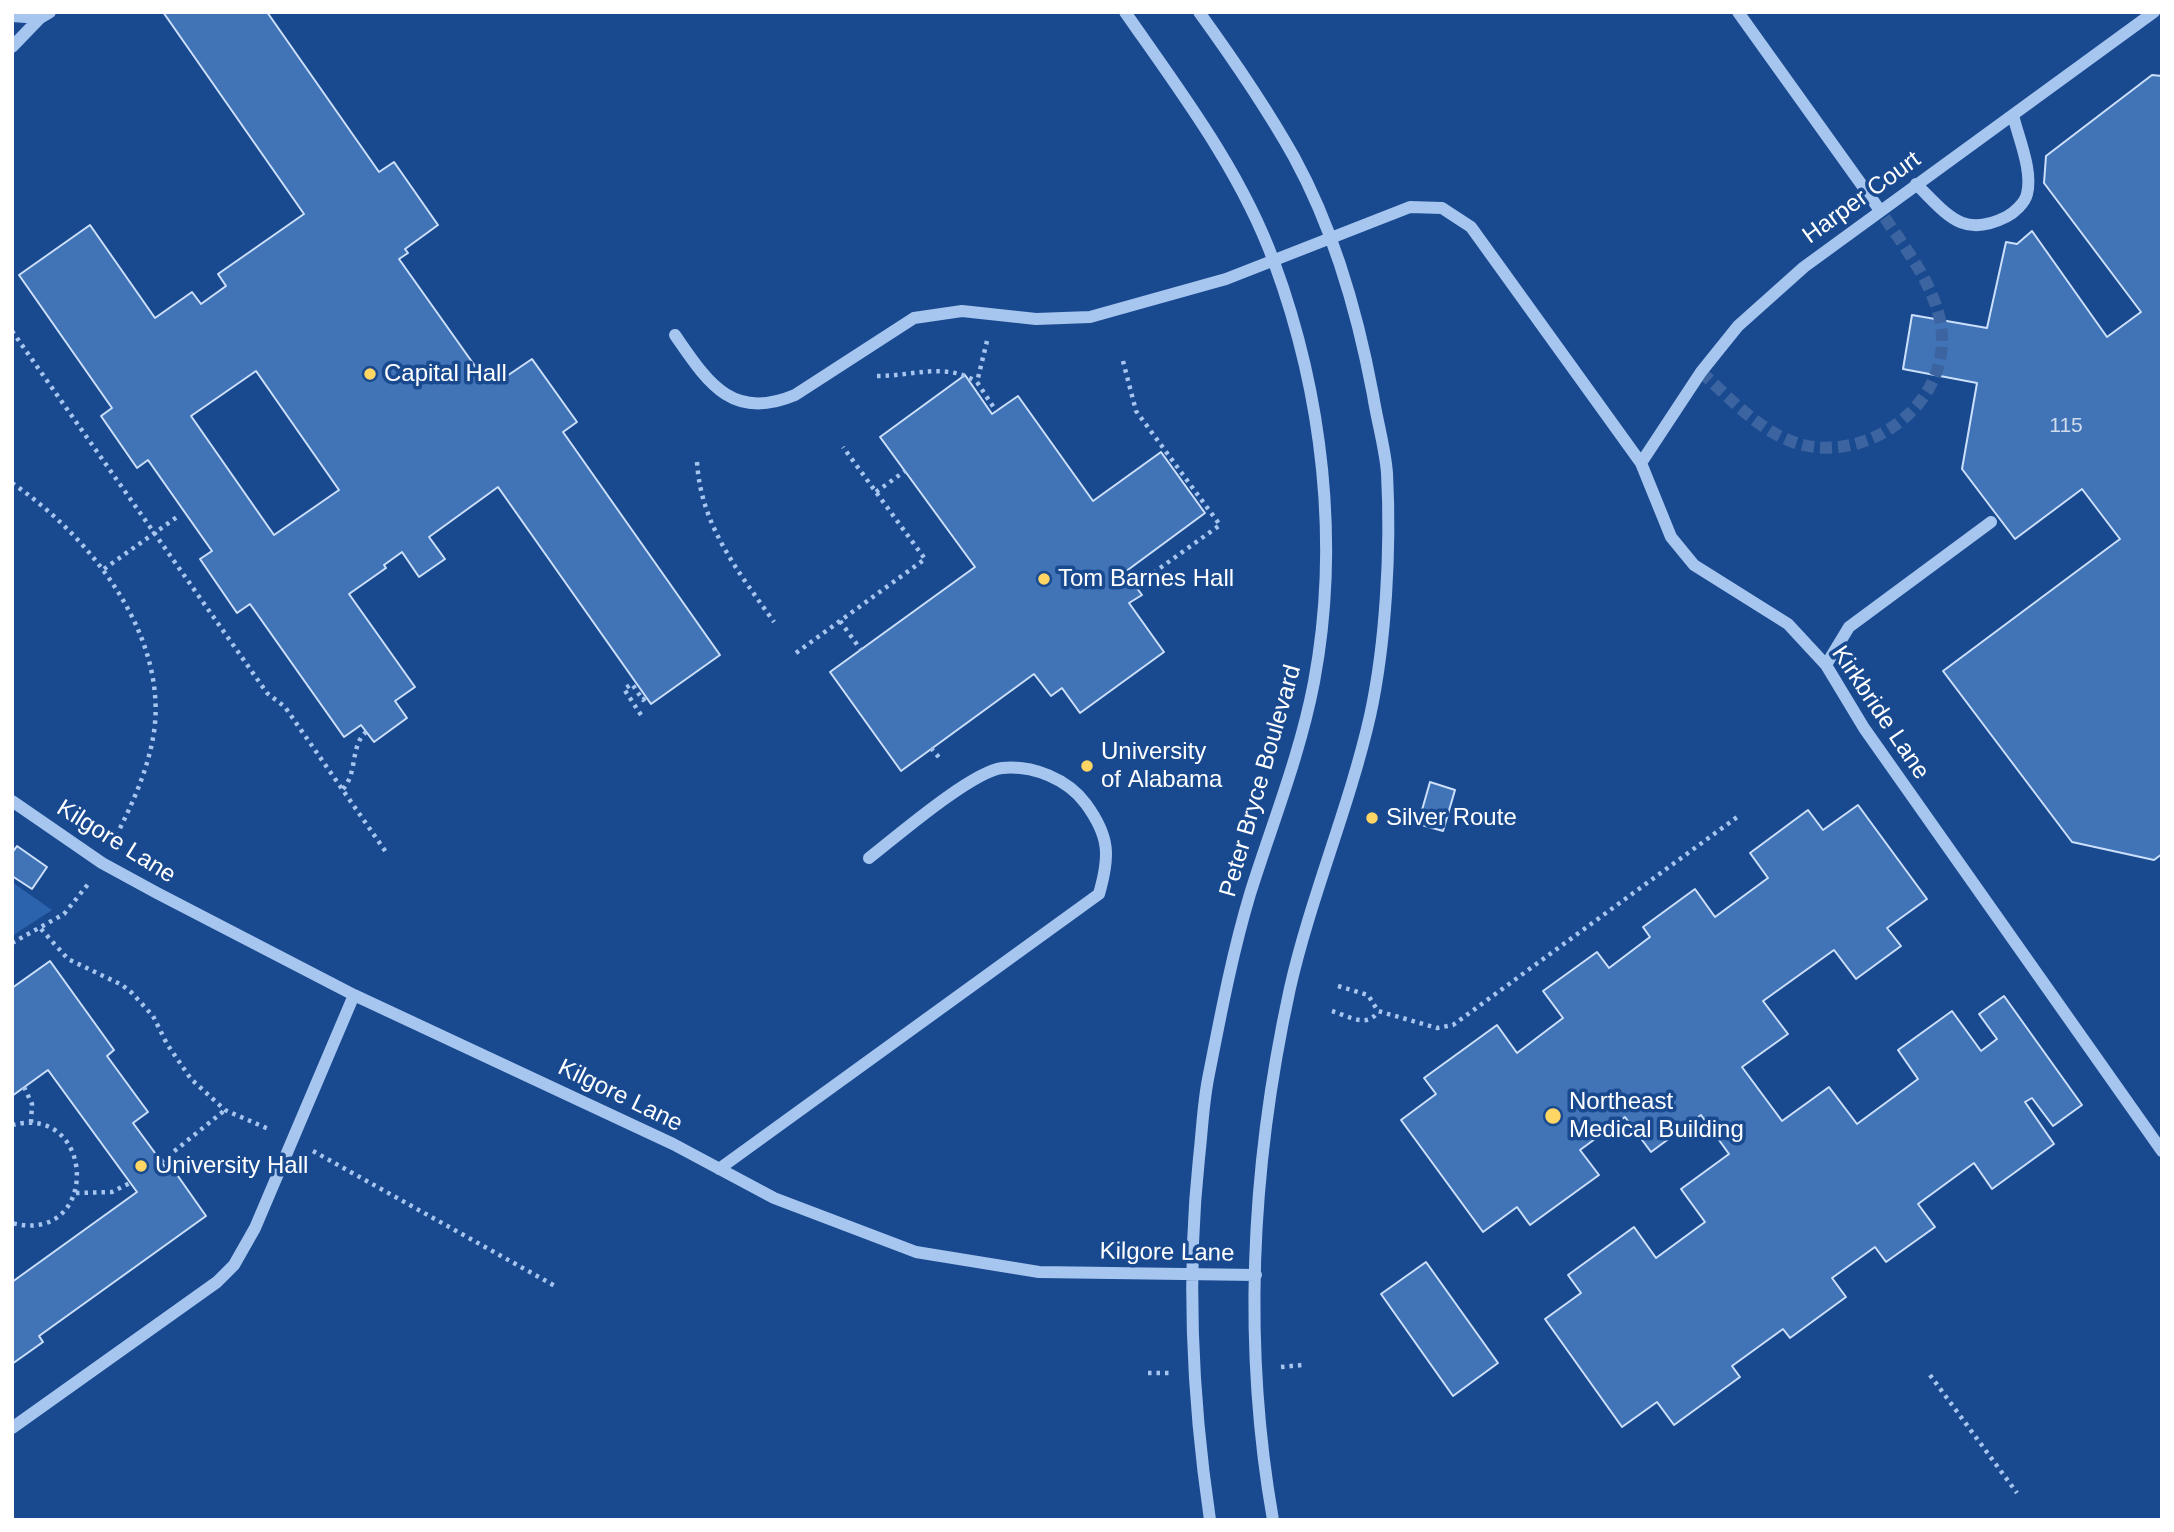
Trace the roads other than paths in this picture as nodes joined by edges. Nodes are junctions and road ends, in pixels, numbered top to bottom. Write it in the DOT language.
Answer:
graph roads {
  1 [pos="1125,12"];
  2 [pos="1199,12"];
  3 [pos="1738,12"];
  4 [pos="2154,12"];
  5 [pos="45,15"];
  6 [pos="12,16"];
  7 [pos="12,47"];
  8 [pos="2013,114"];
  9 [pos="1916,184"];
  10 [pos="1879,209"];
  11 [pos="1329,239"];
  12 [pos="1274,261"];
  13 [pos="675,335"];
  14 [pos="1641,464"];
  15 [pos="1992,522"];
  16 [pos="1826,665"];
  17 [pos="12,802"];
  18 [pos="869,858"];
  19 [pos="354,995"];
  20 [pos="2162,1151"];
  21 [pos="719,1169"];
  22 [pos="1255,1275"];
  23 [pos="1190,1276"];
  24 [pos="12,1429"];
  25 [pos="1210,1520"];
  26 [pos="1273,1520"];
  1 -- 12 [label="street, Peter Bryce Boulevard"];
  2 -- 11 [label="street"];
  3 -- 10 [label="street"];
  4 -- 8 [label="street, Harper Court"];
  5 -- 6 [label="street"];
  5 -- 7 [label="street"];
  8 -- 9 [label="street, Harper Court"];
  8 -- 9 [label="street"];
  9 -- 10 [label="street, Harper Court"];
  10 -- 14 [label="street, Harper Court"];
  11 -- 12 [label="street, Kirkbride Lane"];
  11 -- 14 [label="street, Kirkbride Lane"];
  11 -- 22 [label="street"];
  12 -- 13 [label="street, Kirkbride Lane"];
  12 -- 23 [label="street, Peter Bryce Boulevard"];
  14 -- 16 [label="street, Kirkbride Lane"];
  15 -- 16 [label="street"];
  16 -- 20 [label="street, Kirkbride Lane"];
  17 -- 19 [label="street, Kilgore Lane"];
  18 -- 21 [label="street"];
  19 -- 21 [label="street, Kilgore Lane"];
  19 -- 24 [label="street"];
  21 -- 23 [label="street, Kilgore Lane"];
  22 -- 23 [label="street, Kilgore Lane"];
  22 -- 26 [label="street"];
  23 -- 25 [label="street, Peter Bryce Boulevard"];
}
